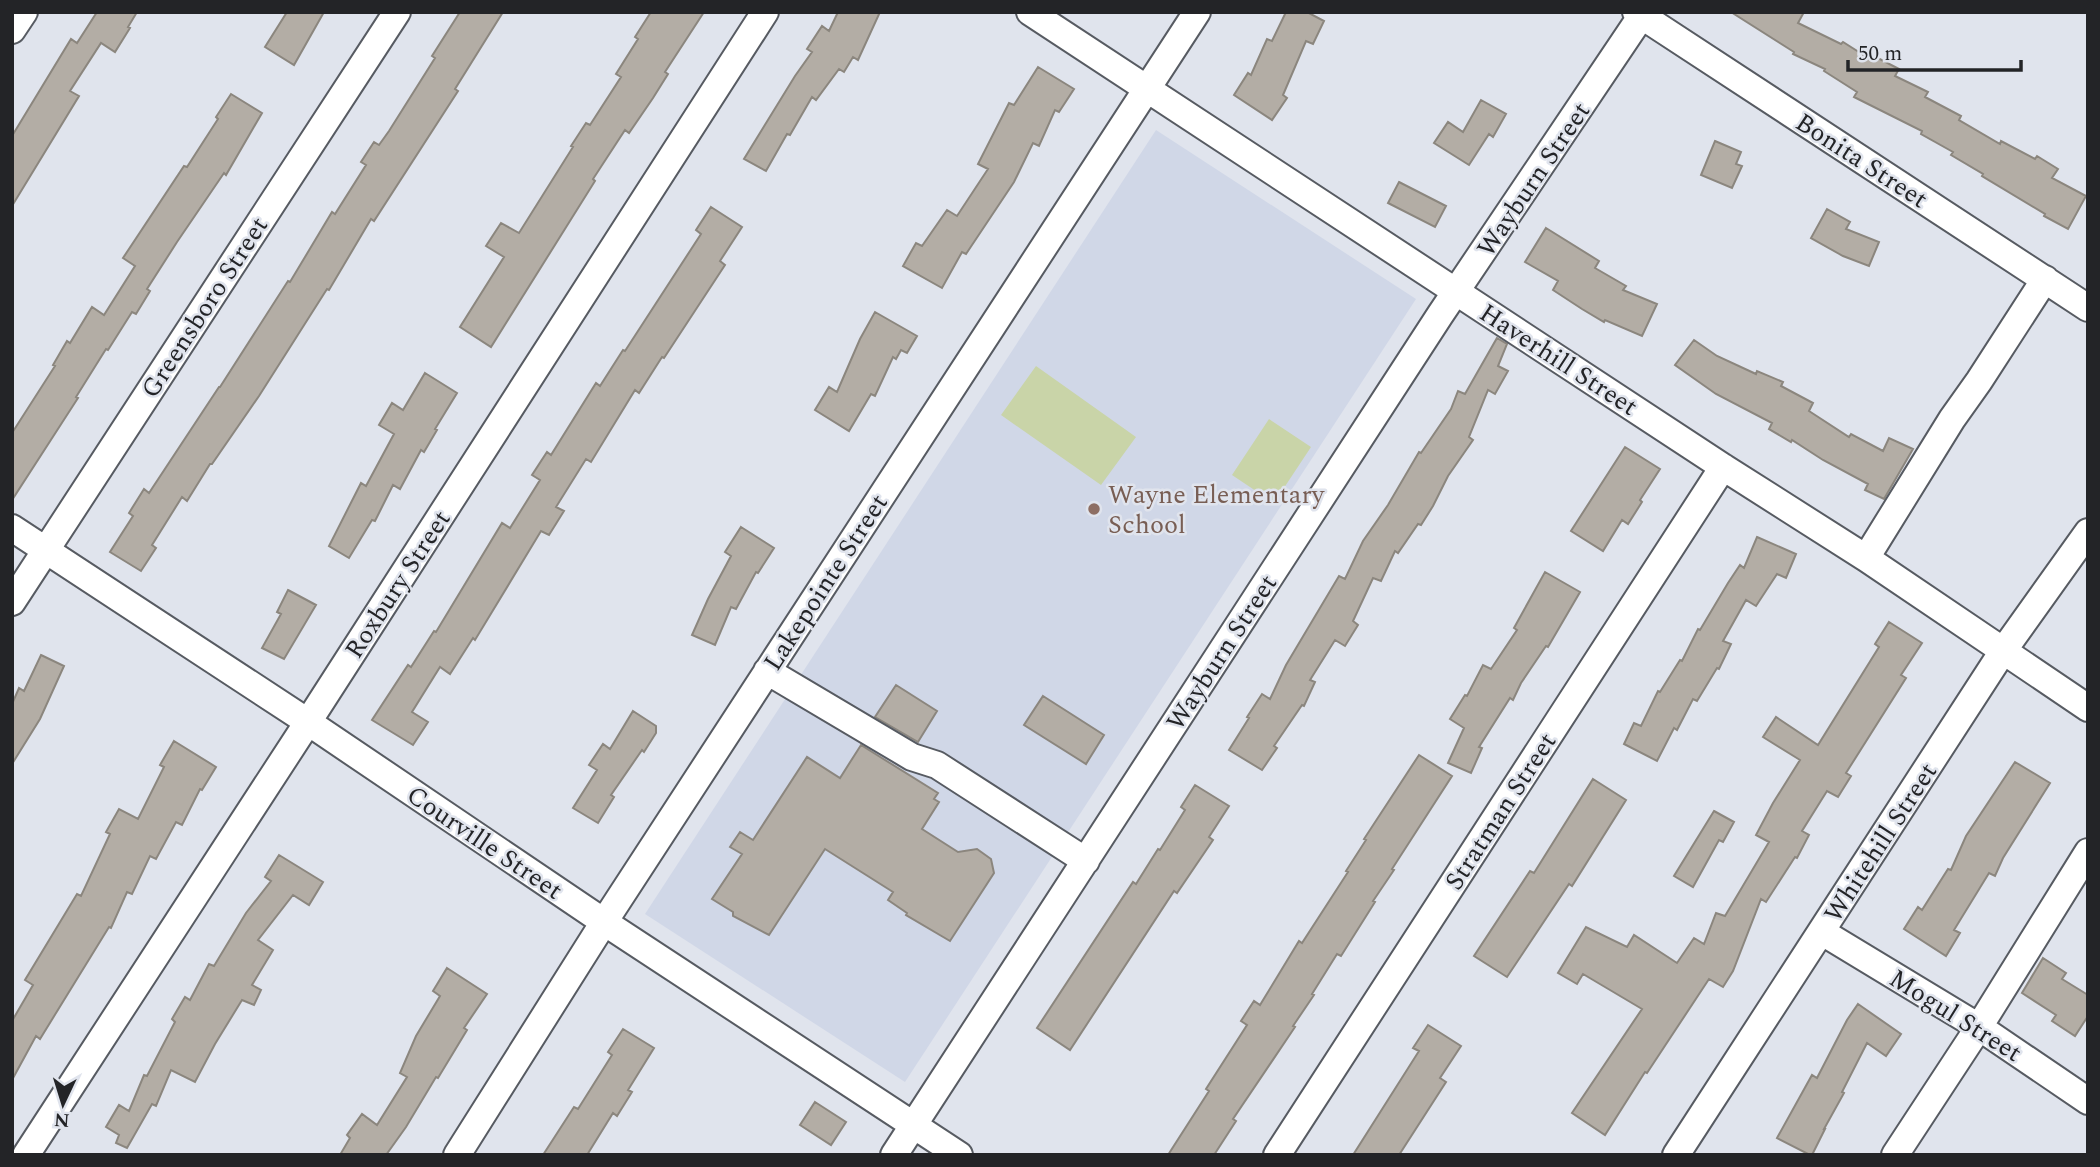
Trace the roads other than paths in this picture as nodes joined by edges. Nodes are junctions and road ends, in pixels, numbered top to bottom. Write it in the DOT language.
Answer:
graph roads {
  1 [pos="24,12"];
  2 [pos="397,12"];
  3 [pos="765,12"];
  4 [pos="1030,12"];
  5 [pos="1197,12"];
  6 [pos="1641,13"];
  7 [pos="12,30"];
  8 [pos="1146,88"];
  9 [pos="2045,279"];
  10 [pos="1457,292"];
  11 [pos="2088,308"];
  12 [pos="1723,467"];
  13 [pos="12,528"];
  14 [pos="2088,532"];
  15 [pos="46,550"];
  16 [pos="1866,558"];
  17 [pos="12,602"];
  18 [pos="2003,651"];
  19 [pos="767,671"];
  20 [pos="2088,708"];
  21 [pos="308,722"];
  22 [pos="2088,852"];
  23 [pos="1086,861"];
  24 [pos="604,922"];
  25 [pos="1822,932"];
  26 [pos="1979,1027"];
  27 [pos="2088,1101"];
  28 [pos="913,1124"];
  29 [pos="12,1147"];
  30 [pos="25,1155"];
  31 [pos="457,1155"];
  32 [pos="894,1155"];
  33 [pos="959,1155"];
  34 [pos="1277,1155"];
  35 [pos="1676,1155"];
  36 [pos="1895,1155"];
  1 -- 7 [label="street"];
  2 -- 15 [label="street, Greensboro Street"];
  3 -- 21 [label="street, Roxbury Street"];
  4 -- 8 [label="street, Haverhill Street"];
  5 -- 8 [label="street, Lakepointe Street"];
  6 -- 9 [label="street, Bonita Street"];
  6 -- 10 [label="street, Wayburn Street"];
  8 -- 10 [label="street, Haverhill Street"];
  8 -- 19 [label="street, Lakepointe Street"];
  9 -- 11 [label="street, Bonita Street"];
  9 -- 16 [label="street"];
  10 -- 12 [label="street, Haverhill Street"];
  10 -- 23 [label="street, Wayburn Street"];
  12 -- 16 [label="street, Haverhill Street"];
  12 -- 34 [label="street, Stratman Street"];
  13 -- 15 [label="street, Courville Street"];
  14 -- 18 [label="street, Whitehill Street"];
  15 -- 17 [label="street, Greensboro Street"];
  15 -- 21 [label="street, Courville Street"];
  16 -- 18 [label="street, Haverhill Street"];
  18 -- 20 [label="street, Haverhill Street"];
  18 -- 25 [label="street, Whitehill Street"];
  19 -- 23 [label="street"];
  19 -- 24 [label="street, Lakepointe Street"];
  21 -- 24 [label="street, Courville Street"];
  21 -- 30 [label="street, Roxbury Street"];
  22 -- 26 [label="street"];
  23 -- 28 [label="street, Wayburn Street"];
  24 -- 28 [label="street, Courville Street"];
  24 -- 31 [label="street, Lakepointe Street"];
  25 -- 26 [label="street, Mogul Street"];
  25 -- 35 [label="street, Whitehill Street"];
  26 -- 27 [label="street, Mogul Street"];
  26 -- 36 [label="street"];
  28 -- 32 [label="street, Wayburn Street"];
  28 -- 33 [label="street, Courville Street"];
  29 -- 30 [label="street"];
}
